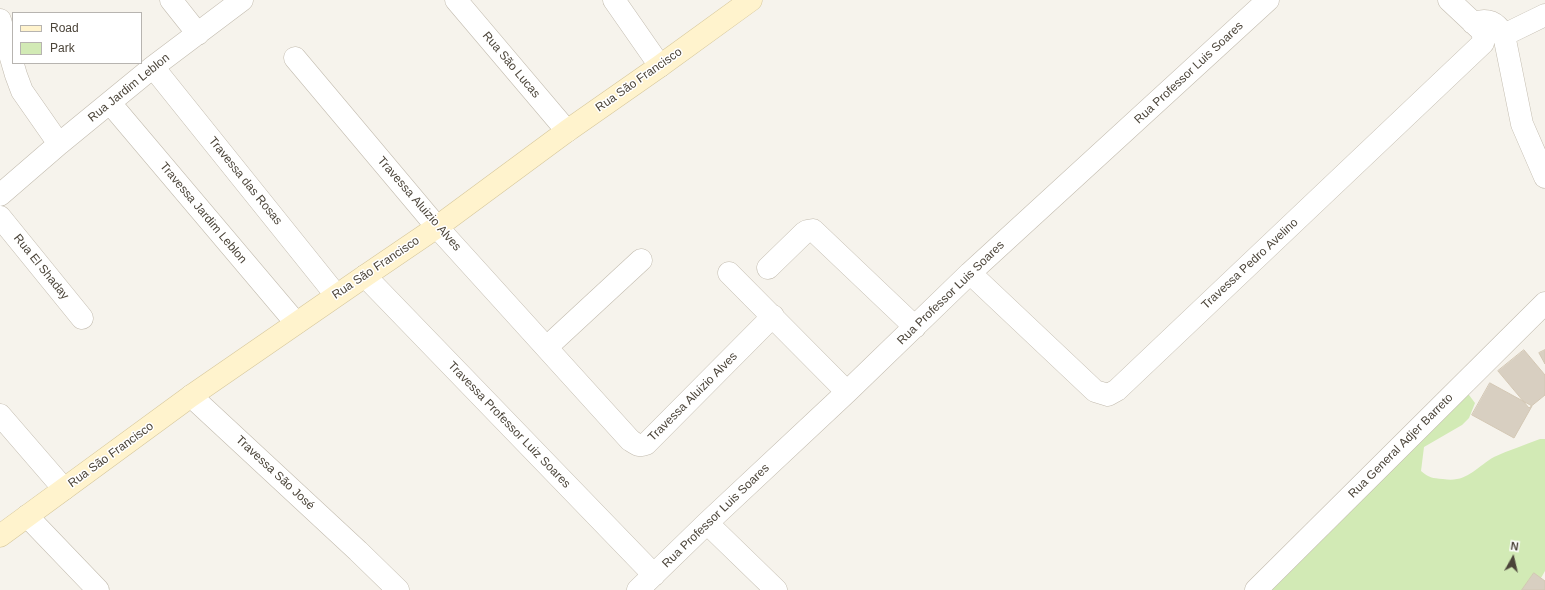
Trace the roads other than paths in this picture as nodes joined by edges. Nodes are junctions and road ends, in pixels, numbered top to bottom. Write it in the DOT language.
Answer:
graph roads {
  1 [pos="171,0"];
  2 [pos="242,0"];
  3 [pos="456,0"];
  4 [pos="614,0"];
  5 [pos="751,0"];
  6 [pos="1268,0"];
  7 [pos="1449,0"];
  8 [pos="1545,15"];
  9 [pos="0,20"];
  10 [pos="1473,23"];
  11 [pos="198,34"];
  12 [pos="1504,35"];
  13 [pos="295,58"];
  14 [pos="12,61"];
  15 [pos="13,64"];
  16 [pos="660,66"];
  17 [pos="153,67"];
  18 [pos="110,103"];
  19 [pos="567,131"];
  20 [pos="59,144"];
  21 [pos="1545,177"];
  22 [pos="0,195"];
  23 [pos="0,217"];
  24 [pos="438,227"];
  25 [pos="641,260"];
  26 [pos="768,268"];
  27 [pos="729,273"];
  28 [pos="970,273"];
  29 [pos="365,276"];
  30 [pos="336,295"];
  31 [pos="1545,303"];
  32 [pos="773,316"];
  33 [pos="82,318"];
  34 [pos="296,323"];
  35 [pos="915,327"];
  36 [pos="547,348"];
  37 [pos="847,392"];
  38 [pos="191,396"];
  39 [pos="0,415"];
  40 [pos="64,489"];
  41 [pos="27,516"];
  42 [pos="707,523"];
  43 [pos="0,536"];
  44 [pos="654,575"];
  45 [pos="98,590"];
  46 [pos="398,590"];
  47 [pos="638,590"];
  48 [pos="776,590"];
  49 [pos="1256,590"];
  1 -- 11 [label="street"];
  2 -- 11 [label="street, Rua Jardim Leblon"];
  3 -- 19 [label="street, Rua São Lucas"];
  4 -- 16 [label="street"];
  5 -- 16 [label="street, Rua São Francisco"];
  6 -- 28 [label="street, Rua Professor Luis Soares"];
  7 -- 10 [label="street, Travessa Pedro Avelino"];
  8 -- 12 [label="street"];
  9 -- 14 [label="street"];
  10 -- 12 [label="street"];
  10 -- 28 [label="street, Travessa Pedro Avelino"];
  11 -- 17 [label="street, Rua Jardim Leblon"];
  12 -- 21 [label="street"];
  13 -- 24 [label="street, Travessa Aluizio Alves"];
  15 -- 20 [label="street"];
  16 -- 19 [label="street, Rua São Francisco"];
  17 -- 18 [label="street, Rua Jardim Leblon"];
  17 -- 30 [label="street, Travessa das Rosas"];
  18 -- 20 [label="street, Rua Jardim Leblon"];
  18 -- 34 [label="street, Travessa Jardim Leblon"];
  19 -- 24 [label="street, Rua São Francisco"];
  20 -- 22 [label="street, Rua Jardim Leblon"];
  23 -- 33 [label="street, Rua El Shaday"];
  24 -- 29 [label="street, Rua São Francisco"];
  24 -- 36 [label="street, Travessa Aluizio Alves"];
  25 -- 36 [label="street"];
  26 -- 35 [label="street"];
  27 -- 32 [label="street"];
  28 -- 35 [label="street, Rua Professor Luis Soares"];
  29 -- 30 [label="street, Rua São Francisco"];
  29 -- 44 [label="street, Travessa Professor Luiz Soares"];
  30 -- 34 [label="street, Rua São Francisco"];
  31 -- 49 [label="street, Rua General Adjer Barreto"];
  32 -- 36 [label="street, Travessa Aluizio Alves"];
  32 -- 37 [label="street"];
  34 -- 38 [label="street, Rua São Francisco"];
  35 -- 37 [label="street, Rua Professor Luis Soares"];
  37 -- 42 [label="street, Rua Professor Luis Soares"];
  38 -- 40 [label="street, Rua São Francisco"];
  38 -- 46 [label="street, Travessa São José"];
  39 -- 40 [label="street"];
  40 -- 41 [label="street, Rua São Francisco"];
  41 -- 43 [label="street, Rua São Francisco"];
  41 -- 45 [label="street"];
  42 -- 44 [label="street, Rua Professor Luis Soares"];
  42 -- 48 [label="street"];
  44 -- 47 [label="street, Rua Professor Luis Soares"];
}
